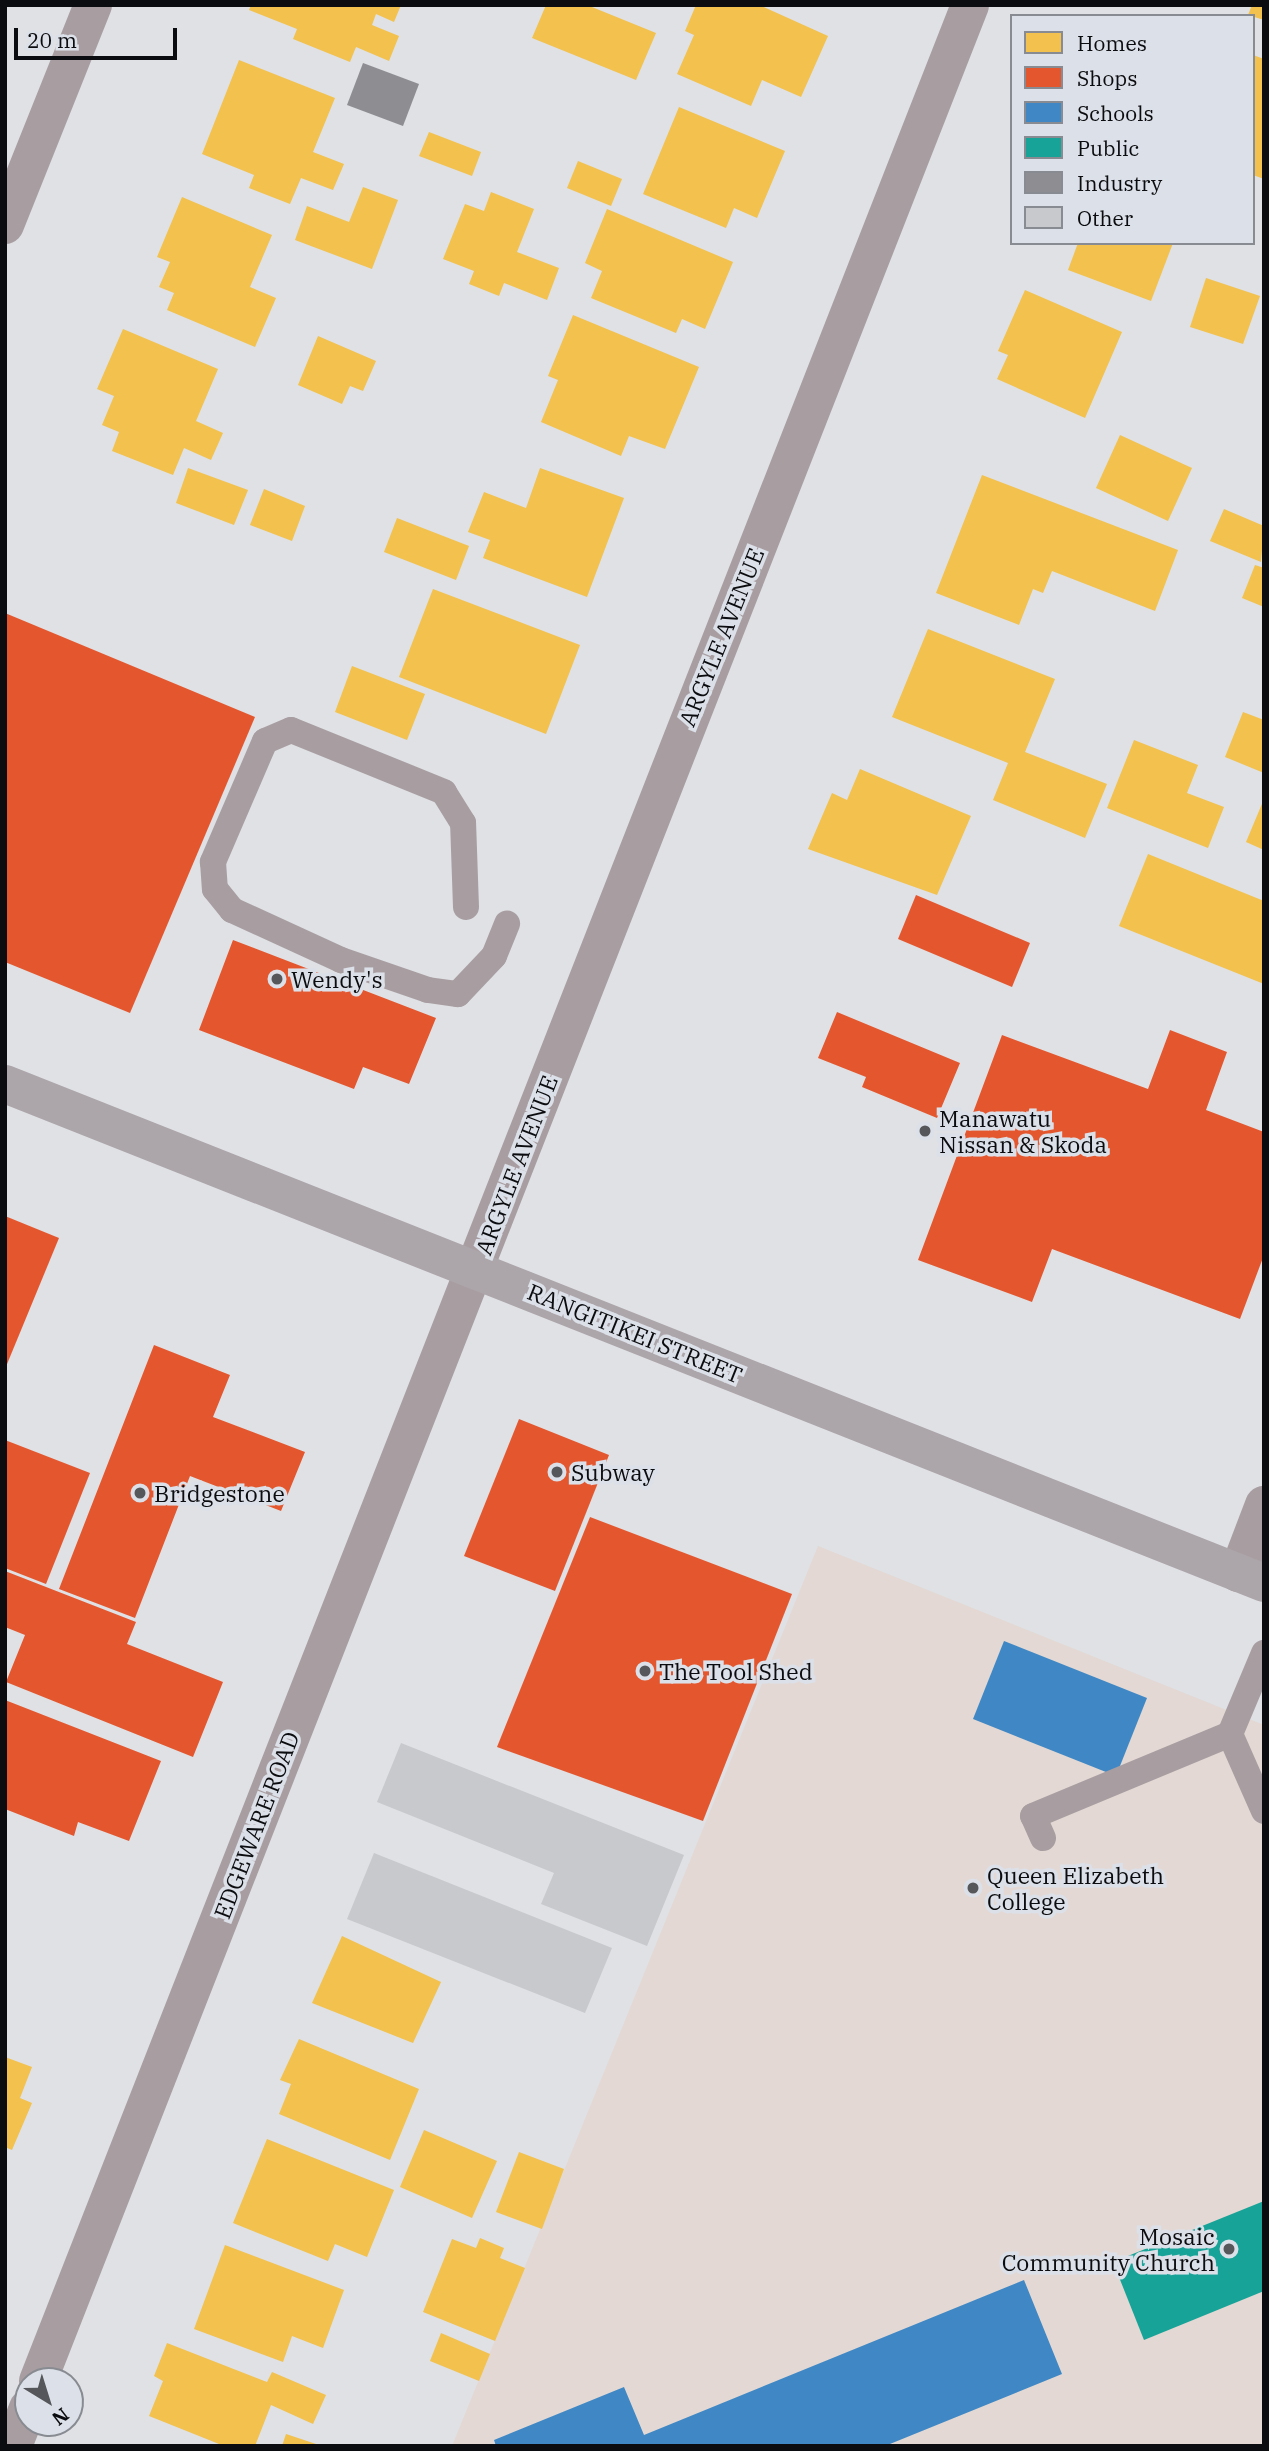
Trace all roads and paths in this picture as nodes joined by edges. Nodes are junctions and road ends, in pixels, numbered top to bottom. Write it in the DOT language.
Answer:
graph roads {
  1 [pos="93,5"];
  2 [pos="970,5"];
  3 [pos="5,225"];
  4 [pos="466,906"];
  5 [pos="507,923"];
  6 [pos="5,1084"];
  7 [pos="476,1270"];
  8 [pos="1264,1505"];
  9 [pos="1251,1578"];
  10 [pos="1264,1653"];
  11 [pos="1230,1734"];
  12 [pos="1264,1811"];
  13 [pos="1043,1838"];
  14 [pos="44,2367"];
  1 -- 3 [label="street"];
  2 -- 7 [label="street, ARGYLE AVENUE"];
  4 -- 5 [label="lane"];
  6 -- 7 [label="highway, RANGITIKEI STREET"];
  7 -- 9 [label="highway, RANGITIKEI STREET"];
  7 -- 14 [label="street, EDGEWARE ROAD"];
  8 -- 9 [label="street"];
  10 -- 11 [label="lane"];
  11 -- 12 [label="lane"];
  11 -- 13 [label="lane"];
}
